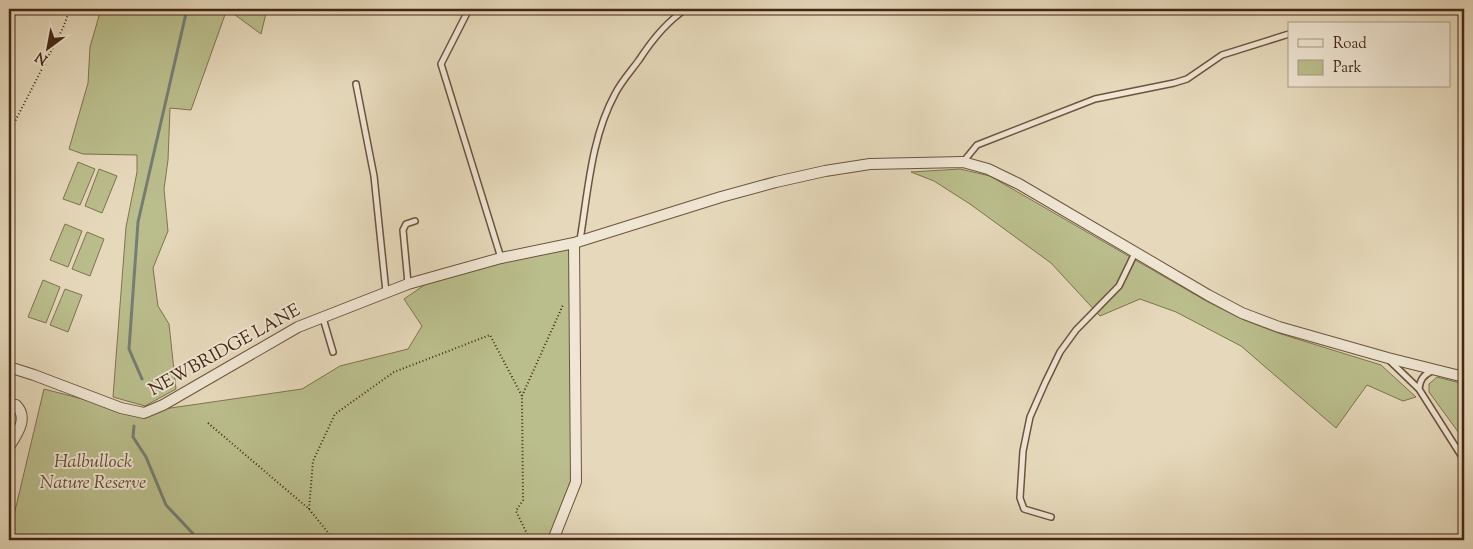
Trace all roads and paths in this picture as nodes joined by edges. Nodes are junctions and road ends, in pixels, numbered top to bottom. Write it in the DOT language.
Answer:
graph roads {
  1 [pos="70,9"];
  2 [pos="469,9"];
  3 [pos="686,9"];
  4 [pos="1288,34"];
  5 [pos="356,84"];
  6 [pos="9,132"];
  7 [pos="963,162"];
  8 [pos="415,220"];
  9 [pos="577,241"];
  10 [pos="1136,252"];
  11 [pos="501,258"];
  12 [pos="408,284"];
  13 [pos="386,292"];
  14 [pos="566,298"];
  15 [pos="323,317"];
  16 [pos="333,352"];
  17 [pos="1388,358"];
  18 [pos="9,367"];
  19 [pos="1434,370"];
  20 [pos="1464,377"];
  21 [pos="1419,390"];
  22 [pos="522,396"];
  23 [pos="16,405"];
  24 [pos="208,423"];
  25 [pos="9,447"];
  26 [pos="1464,460"];
  27 [pos="309,509"];
  28 [pos="1051,517"];
  29 [pos="554,537"];
  30 [pos="334,540"];
  31 [pos="530,540"];
  32 [pos="565,540"];
  1 -- 6 [label="path"];
  2 -- 11 [label="lane"];
  3 -- 9 [label="lane"];
  4 -- 7 [label="lane"];
  5 -- 13 [label="lane"];
  7 -- 9 [label="street, NEWBRIDGE LANE"];
  7 -- 10 [label="street, NEWBRIDGE LANE"];
  8 -- 12 [label="lane"];
  9 -- 11 [label="street, NEWBRIDGE LANE"];
  9 -- 29 [label="street"];
  10 -- 17 [label="street, NEWBRIDGE LANE"];
  10 -- 28 [label="lane"];
  11 -- 12 [label="street, NEWBRIDGE LANE"];
  12 -- 13 [label="street, NEWBRIDGE LANE"];
  13 -- 15 [label="street, NEWBRIDGE LANE"];
  14 -- 22 [label="path"];
  15 -- 16 [label="lane"];
  15 -- 18 [label="street, NEWBRIDGE LANE"];
  17 -- 19 [label="street, NEWBRIDGE LANE"];
  17 -- 21 [label="lane"];
  19 -- 20 [label="street, NEWBRIDGE LANE"];
  19 -- 21 [label="lane"];
  21 -- 26 [label="lane"];
  22 -- 27 [label="path"];
  22 -- 31 [label="path"];
  23 -- 25 [label="street"];
  24 -- 27 [label="path"];
  27 -- 30 [label="path"];
  29 -- 32 [label="lane"];
}
